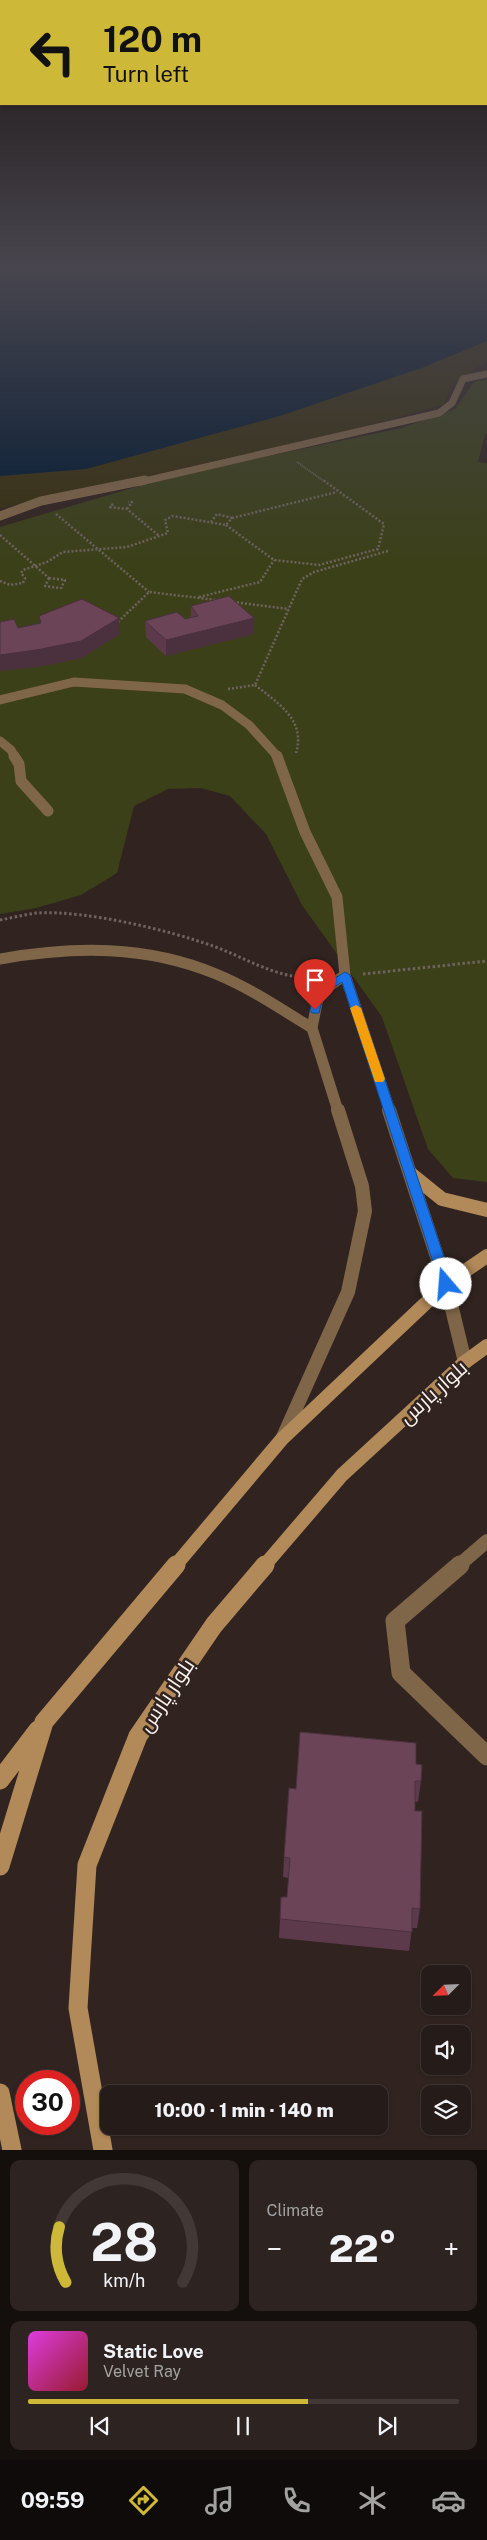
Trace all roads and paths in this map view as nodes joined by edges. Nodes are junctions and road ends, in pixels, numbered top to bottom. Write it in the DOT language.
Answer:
graph roads {
  1 [pos="487,374"];
  2 [pos="280,450"];
  3 [pos="337,492"];
  4 [pos="116,500"];
  5 [pos="41,501"];
  6 [pos="123,501"];
  7 [pos="127,509"];
  8 [pos="0,516"];
  9 [pos="232,518"];
  10 [pos="211,522"];
  11 [pos="226,525"];
  12 [pos="0,535"];
  13 [pos="158,536"];
  14 [pos="98,551"];
  15 [pos="388,551"];
  16 [pos="274,560"];
  17 [pos="35,565"];
  18 [pos="49,578"];
  19 [pos="0,581"];
  20 [pos="149,592"];
  21 [pos="196,598"];
  22 [pos="289,609"];
  23 [pos="115,624"];
  24 [pos="255,685"];
  25 [pos="207,698"];
  26 [pos="0,700"];
  27 [pos="0,741"];
  28 [pos="288,778"];
  29 [pos="48,812"];
  30 [pos="0,920"];
  31 [pos="0,959"];
  32 [pos="487,961"];
  33 [pos="345,975"];
  34 [pos="312,1028"];
  35 [pos="411,1174"];
  36 [pos="487,1210"];
  37 [pos="487,1256"];
  38 [pos="446,1284"];
  39 [pos="487,1346"];
  40 [pos="465,1362"];
  41 [pos="282,1439"];
  42 [pos="487,1541"];
  43 [pos="44,1722"];
  44 [pos="487,1756"];
  45 [pos="0,1780"];
  46 [pos="0,1866"];
  47 [pos="0,2093"];
  48 [pos="12,2150"];
  49 [pos="103,2150"];
  1 -- 2 [label="street"];
  2 -- 3 [label="path"];
  2 -- 5 [label="street"];
  3 -- 9 [label="path"];
  3 -- 16 [label="path"];
  4 -- 7 [label="path"];
  5 -- 8 [label="street"];
  5 -- 14 [label="path"];
  6 -- 7 [label="path"];
  7 -- 13 [label="path"];
  9 -- 10 [label="path"];
  9 -- 11 [label="path"];
  10 -- 11 [label="path"];
  10 -- 13 [label="path"];
  11 -- 16 [label="path"];
  12 -- 17 [label="path"];
  13 -- 14 [label="path"];
  14 -- 17 [label="path"];
  14 -- 20 [label="path"];
  15 -- 22 [label="path"];
  16 -- 21 [label="path"];
  17 -- 18 [label="path"];
  17 -- 19 [label="path"];
  18 -- 18 [label="path"];
  20 -- 21 [label="path"];
  20 -- 23 [label="path"];
  21 -- 22 [label="path"];
  22 -- 24 [label="path"];
  24 -- 25 [label="path"];
  24 -- 28 [label="path"];
  25 -- 26 [label="street"];
  25 -- 28 [label="street"];
  27 -- 29 [label="street"];
  28 -- 33 [label="street"];
  30 -- 33 [label="path"];
  31 -- 34 [label="street"];
  32 -- 33 [label="path"];
  33 -- 34 [label="street"];
  33 -- 35 [label="street"];
  34 -- 41 [label="street"];
  35 -- 36 [label="main road"];
  35 -- 38 [label="street"];
  37 -- 38 [label="main road"];
  38 -- 40 [label="street"];
  38 -- 41 [label="main road"];
  39 -- 40 [label="main road, بلوار پارس"];
  40 -- 49 [label="main road, بلوار پارس"];
  41 -- 43 [label="main road"];
  42 -- 44 [label="street"];
  43 -- 45 [label="main road"];
  43 -- 46 [label="main road"];
  47 -- 48 [label="main road"];
}
